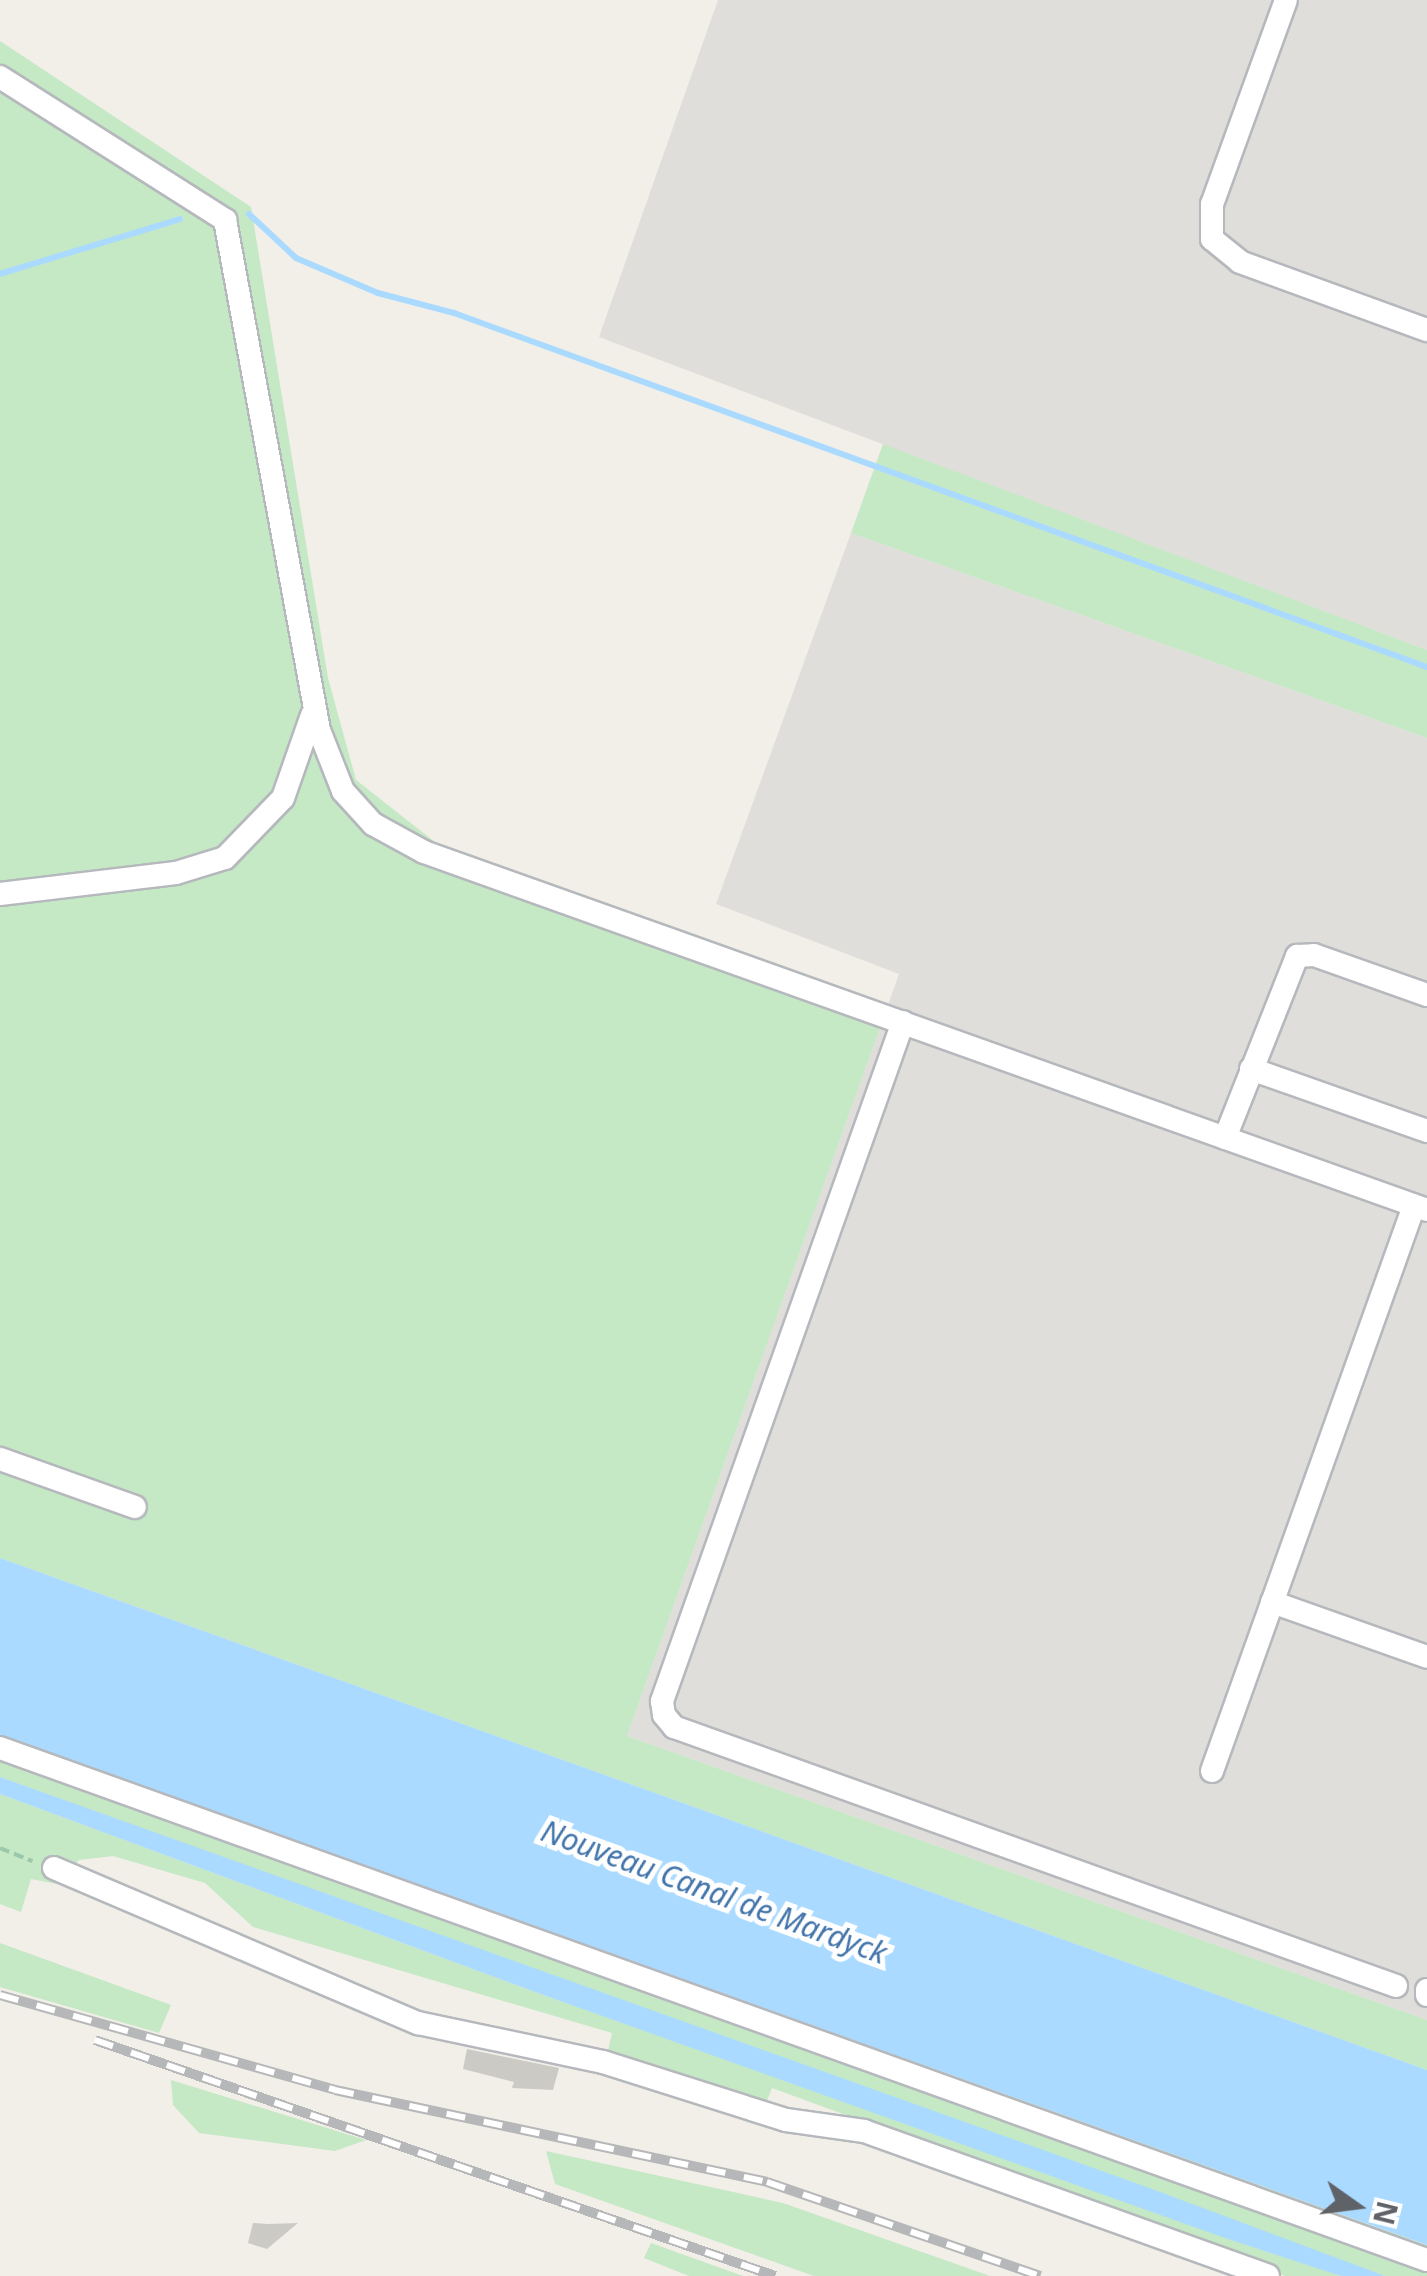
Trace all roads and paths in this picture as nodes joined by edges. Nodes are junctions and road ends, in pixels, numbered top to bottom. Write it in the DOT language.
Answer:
graph roads {
  1 [pos="1286,0"];
  2 [pos="0,78"];
  3 [pos="1427,330"];
  4 [pos="314,707"];
  5 [pos="0,894"];
  6 [pos="1427,995"];
  7 [pos="894,1019"];
  8 [pos="1251,1069"];
  9 [pos="1427,1131"];
  10 [pos="1225,1138"];
  11 [pos="1420,1208"];
  12 [pos="0,1459"];
  13 [pos="136,1506"];
  14 [pos="1272,1602"];
  15 [pos="1427,1657"];
  16 [pos="0,1748"];
  17 [pos="1212,1771"];
  18 [pos="0,1848"];
  19 [pos="54,1868"];
  20 [pos="1396,1986"];
  21 [pos="1427,2260"];
  22 [pos="1268,2276"];
  1 -- 3 [label="street"];
  2 -- 4 [label="street"];
  4 -- 5 [label="street"];
  4 -- 7 [label="street"];
  6 -- 8 [label="street"];
  7 -- 10 [label="street"];
  7 -- 20 [label="street"];
  8 -- 9 [label="street"];
  8 -- 10 [label="street"];
  10 -- 11 [label="street"];
  11 -- 14 [label="street"];
  12 -- 13 [label="street"];
  14 -- 15 [label="street"];
  14 -- 17 [label="street"];
  16 -- 21 [label="street"];
  18 -- 19 [label="path"];
  19 -- 22 [label="street"];
}
